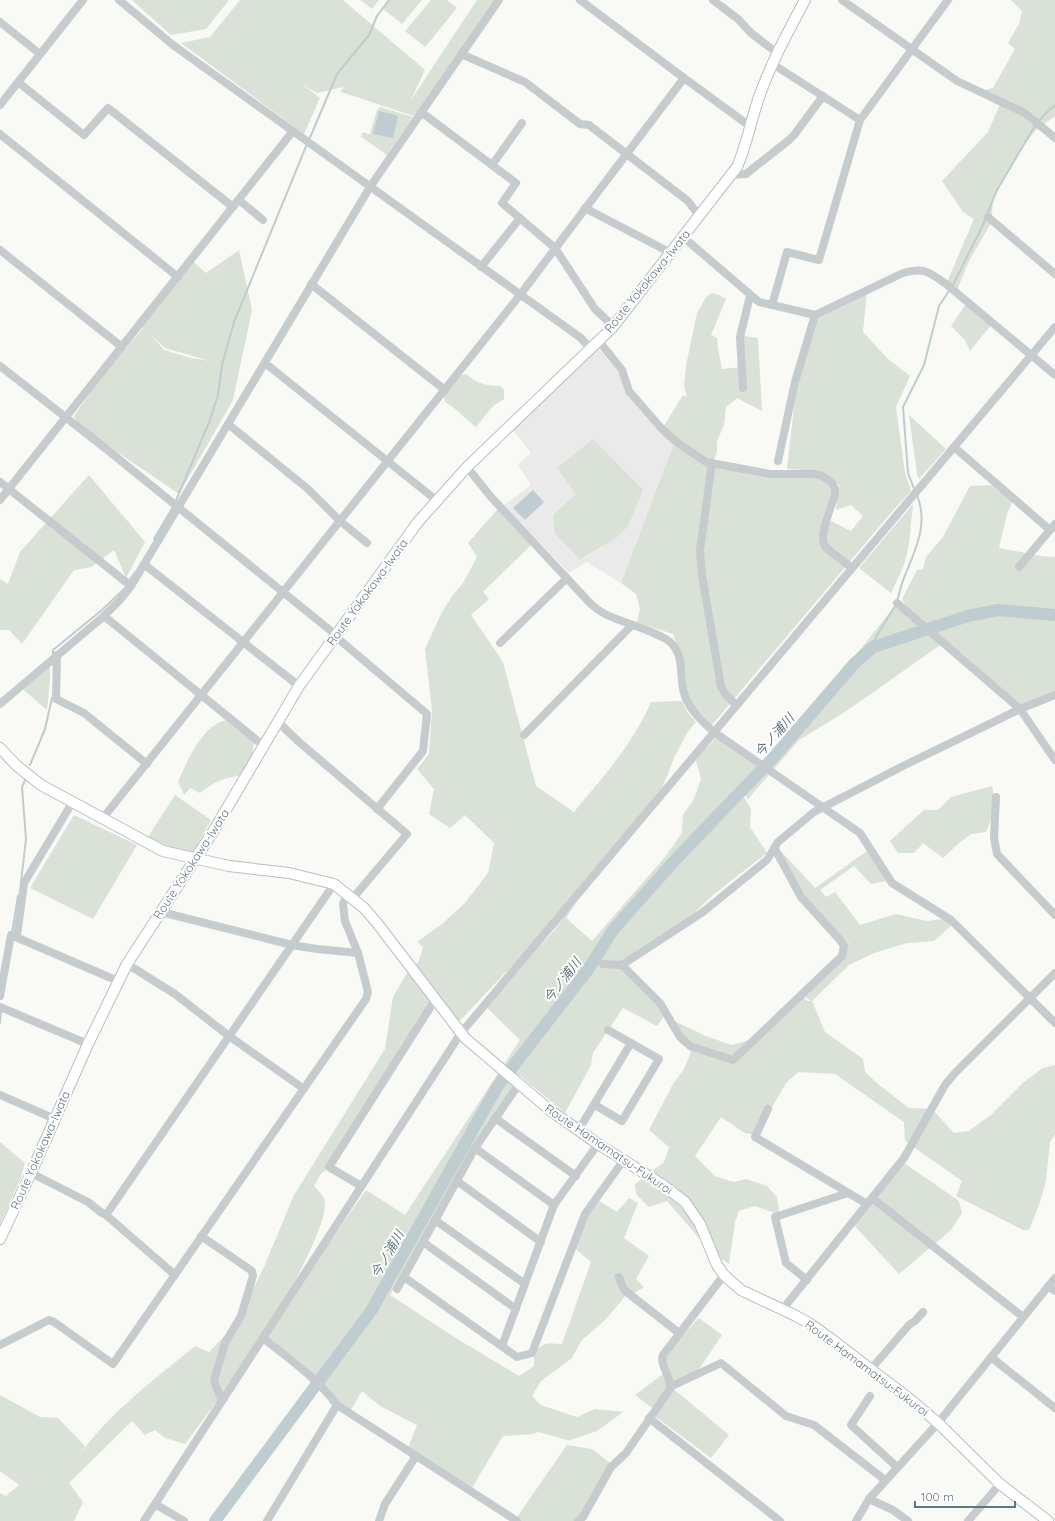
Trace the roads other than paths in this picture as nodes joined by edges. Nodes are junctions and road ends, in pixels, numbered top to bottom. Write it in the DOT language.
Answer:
graph roads {
  1 [pos="83,0"];
  2 [pos="119,0"];
  3 [pos="499,0"];
  4 [pos="580,0"];
  5 [pos="713,0"];
  6 [pos="805,0"];
  7 [pos="842,0"];
  8 [pos="948,0"];
  9 [pos="0,22"];
  10 [pos="911,50"];
  11 [pos="777,53"];
  12 [pos="40,54"];
  13 [pos="461,54"];
  14 [pos="771,63"];
  15 [pos="684,78"];
  16 [pos="18,82"];
  17 [pos="823,96"];
  18 [pos="0,105"];
  19 [pos="421,112"];
  20 [pos="860,120"];
  21 [pos="522,124"];
  22 [pos="751,127"];
  23 [pos="293,131"];
  24 [pos="0,134"];
  25 [pos="1055,138"];
  26 [pos="627,153"];
  27 [pos="492,165"];
  28 [pos="731,175"];
  29 [pos="370,187"];
  30 [pos="239,200"];
  31 [pos="233,207"];
  32 [pos="585,208"];
  33 [pos="699,216"];
  34 [pos="988,217"];
  35 [pos="520,218"];
  36 [pos="263,220"];
  37 [pos="683,237"];
  38 [pos="555,248"];
  39 [pos="0,250"];
  40 [pos="670,253"];
  41 [pos="481,267"];
  42 [pos="1055,274"];
  43 [pos="178,276"];
  44 [pos="311,284"];
  45 [pos="520,295"];
  46 [pos="750,296"];
  47 [pos="772,305"];
  48 [pos="815,315"];
  49 [pos="613,326"];
  50 [pos="1055,327"];
  51 [pos="598,340"];
  52 [pos="122,347"];
  53 [pos="590,348"];
  54 [pos="1030,356"];
  55 [pos="265,363"];
  56 [pos="0,366"];
  57 [pos="1055,375"];
  58 [pos="743,388"];
  59 [pos="445,390"];
  60 [pos="66,418"];
  61 [pos="228,424"];
  62 [pos="954,447"];
  63 [pos="778,460"];
  64 [pos="387,462"];
  65 [pos="712,463"];
  66 [pos="467,467"];
  67 [pos="0,482"];
  68 [pos="9,489"];
  69 [pos="0,500"];
  70 [pos="436,500"];
  71 [pos="179,507"];
  72 [pos="340,521"];
  73 [pos="1053,527"];
  74 [pos="367,543"];
  75 [pos="145,565"];
  76 [pos="1019,567"];
  77 [pos="852,568"];
  78 [pos="566,579"];
  79 [pos="131,586"];
  80 [pos="284,592"];
  81 [pos="897,603"];
  82 [pos="104,616"];
  83 [pos="632,625"];
  84 [pos="336,636"];
  85 [pos="244,643"];
  86 [pos="500,643"];
  87 [pos="57,655"];
  88 [pos="299,686"];
  89 [pos="202,695"];
  90 [pos="1055,695"];
  91 [pos="0,704"];
  92 [pos="736,705"];
  93 [pos="1020,709"];
  94 [pos="278,722"];
  95 [pos="714,732"];
  96 [pos="524,735"];
  97 [pos="264,746"];
  98 [pos="0,748"];
  99 [pos="1055,760"];
  100 [pos="147,764"];
  101 [pos="996,797"];
  102 [pos="72,803"];
  103 [pos="823,808"];
  104 [pos="377,809"];
  105 [pos="103,818"];
  106 [pos="774,850"];
  107 [pos="195,859"];
  108 [pos="334,884"];
  109 [pos="350,896"];
  110 [pos="161,912"];
  111 [pos="1055,915"];
  112 [pos="15,936"];
  113 [pos="292,945"];
  114 [pos="358,953"];
  115 [pos="127,964"];
  116 [pos="603,964"];
  117 [pos="622,965"];
  118 [pos="1055,973"];
  119 [pos="118,981"];
  120 [pos="0,996"];
  121 [pos="1030,998"];
  122 [pos="435,1000"];
  123 [pos="3,1008"];
  124 [pos="1055,1023"];
  125 [pos="608,1030"];
  126 [pos="461,1033"];
  127 [pos="229,1036"];
  128 [pos="631,1043"];
  129 [pos="88,1044"];
  130 [pos="519,1084"];
  131 [pos="304,1088"];
  132 [pos="0,1095"];
  133 [pos="595,1105"];
  134 [pos="768,1109"];
  135 [pos="495,1118"];
  136 [pos="54,1119"];
  137 [pos="578,1131"];
  138 [pos="598,1144"];
  139 [pos="475,1148"];
  140 [pos="623,1161"];
  141 [pos="31,1173"];
  142 [pos="576,1176"];
  143 [pos="457,1181"];
  144 [pos="361,1186"];
  145 [pos="848,1193"];
  146 [pos="870,1201"];
  147 [pos="554,1206"];
  148 [pos="106,1215"];
  149 [pos="436,1220"];
  150 [pos="201,1236"];
  151 [pos="0,1239"];
  152 [pos="424,1242"];
  153 [pos="541,1242"];
  154 [pos="175,1275"];
  155 [pos="724,1276"];
  156 [pos="404,1277"];
  157 [pos="619,1277"];
  158 [pos="1055,1278"];
  159 [pos="807,1280"];
  160 [pos="525,1284"];
  161 [pos="1048,1286"];
  162 [pos="397,1289"];
  163 [pos="1055,1292"];
  164 [pos="516,1309"];
  165 [pos="782,1310"];
  166 [pos="923,1312"];
  167 [pos="1023,1317"];
  168 [pos="679,1333"];
  169 [pos="264,1338"];
  170 [pos="0,1345"];
  171 [pos="502,1346"];
  172 [pos="991,1357"];
  173 [pos="871,1369"];
  174 [pos="670,1387"];
  175 [pos="870,1396"];
  176 [pos="222,1401"];
  177 [pos="337,1405"];
  178 [pos="1055,1408"];
  179 [pos="649,1418"];
  180 [pos="938,1423"];
  181 [pos="416,1456"];
  182 [pos="897,1467"];
  183 [pos="885,1480"];
  184 [pos="1000,1484"];
  185 [pos="869,1498"];
  186 [pos="155,1504"];
  187 [pos="144,1521"];
  188 [pos="184,1521"];
  189 [pos="267,1521"];
  190 [pos="379,1521"];
  191 [pos="517,1521"];
  192 [pos="578,1521"];
  193 [pos="780,1521"];
  194 [pos="856,1521"];
  195 [pos="908,1521"];
  196 [pos="968,1521"];
  197 [pos="1048,1521"];
  1 -- 12 [label="street"];
  2 -- 23 [label="street"];
  3 -- 13 [label="street"];
  4 -- 15 [label="street"];
  5 -- 11 [label="street"];
  6 -- 11 [label="main road, Route Yokokawa-Iwata"];
  7 -- 10 [label="street"];
  8 -- 10 [label="street"];
  9 -- 12 [label="street"];
  10 -- 20 [label="street"];
  10 -- 25 [label="street"];
  11 -- 14 [label="main road, Route Yokokawa-Iwata"];
  12 -- 16 [label="street"];
  13 -- 19 [label="street"];
  13 -- 26 [label="street"];
  14 -- 17 [label="street"];
  14 -- 22 [label="main road, Route Yokokawa-Iwata"];
  15 -- 22 [label="street"];
  15 -- 26 [label="street"];
  16 -- 18 [label="street"];
  16 -- 31 [label="street"];
  17 -- 20 [label="street"];
  17 -- 28 [label="street"];
  19 -- 27 [label="street"];
  19 -- 29 [label="street"];
  20 -- 47 [label="street"];
  21 -- 27 [label="street"];
  22 -- 28 [label="main road, Route Yokokawa-Iwata"];
  23 -- 29 [label="street"];
  23 -- 30 [label="street"];
  24 -- 43 [label="street"];
  26 -- 32 [label="street"];
  26 -- 33 [label="street"];
  27 -- 35 [label="street"];
  28 -- 33 [label="main road, Route Yokokawa-Iwata"];
  29 -- 41 [label="street"];
  29 -- 44 [label="street"];
  30 -- 31 [label="street"];
  30 -- 36 [label="street"];
  31 -- 43 [label="street"];
  32 -- 38 [label="street"];
  32 -- 40 [label="street"];
  33 -- 37 [label="main road, Route Yokokawa-Iwata"];
  34 -- 42 [label="street"];
  35 -- 38 [label="street"];
  35 -- 41 [label="street"];
  37 -- 40 [label="main road, Route Yokokawa-Iwata"];
  37 -- 46 [label="street"];
  38 -- 45 [label="street"];
  38 -- 49 [label="street"];
  39 -- 52 [label="street"];
  40 -- 49 [label="main road, Route Yokokawa-Iwata"];
  41 -- 45 [label="street"];
  43 -- 52 [label="street"];
  44 -- 55 [label="street"];
  44 -- 59 [label="street"];
  45 -- 53 [label="street"];
  45 -- 59 [label="street"];
  46 -- 47 [label="street"];
  46 -- 58 [label="street"];
  47 -- 48 [label="street"];
  48 -- 54 [label="street"];
  48 -- 63 [label="street"];
  49 -- 51 [label="main road, Route Yokokawa-Iwata"];
  50 -- 54 [label="street"];
  51 -- 53 [label="main road, Route Yokokawa-Iwata"];
  51 -- 65 [label="street"];
  52 -- 60 [label="street"];
  53 -- 66 [label="main road, Route Yokokawa-Iwata"];
  54 -- 57 [label="street"];
  54 -- 62 [label="street"];
  55 -- 61 [label="street"];
  55 -- 64 [label="street"];
  56 -- 60 [label="street"];
  59 -- 64 [label="street"];
  60 -- 68 [label="street"];
  60 -- 71 [label="street"];
  61 -- 71 [label="street"];
  61 -- 72 [label="street"];
  62 -- 73 [label="street"];
  62 -- 77 [label="street"];
  64 -- 70 [label="street"];
  64 -- 72 [label="street"];
  65 -- 77 [label="street"];
  65 -- 92 [label="street"];
  66 -- 70 [label="main road, Route Yokokawa-Iwata"];
  66 -- 78 [label="street"];
  67 -- 68 [label="street"];
  68 -- 69 [label="street"];
  68 -- 79 [label="street"];
  70 -- 84 [label="main road, Route Yokokawa-Iwata"];
  71 -- 75 [label="street"];
  71 -- 80 [label="street"];
  72 -- 74 [label="street"];
  72 -- 80 [label="street"];
  73 -- 76 [label="street"];
  75 -- 79 [label="street"];
  75 -- 85 [label="street"];
  77 -- 92 [label="street"];
  78 -- 83 [label="street"];
  78 -- 86 [label="street"];
  79 -- 82 [label="street"];
  80 -- 84 [label="street"];
  80 -- 85 [label="street"];
  81 -- 93 [label="street"];
  82 -- 87 [label="street"];
  82 -- 89 [label="street"];
  83 -- 95 [label="street"];
  83 -- 96 [label="street"];
  84 -- 88 [label="main road, Route Yokokawa-Iwata"];
  84 -- 104 [label="street"];
  85 -- 88 [label="street"];
  85 -- 89 [label="street"];
  87 -- 91 [label="street"];
  87 -- 100 [label="street"];
  88 -- 94 [label="main road, Route Yokokawa-Iwata"];
  89 -- 97 [label="street"];
  89 -- 100 [label="street"];
  90 -- 93 [label="street"];
  92 -- 95 [label="street"];
  93 -- 99 [label="street"];
  93 -- 103 [label="street"];
  94 -- 97 [label="main road, Route Yokokawa-Iwata"];
  94 -- 104 [label="street"];
  95 -- 103 [label="street"];
  95 -- 126 [label="street"];
  97 -- 107 [label="main road, Route Yokokawa-Iwata"];
  98 -- 102 [label="main road, Route Hamamatsu-Fukuroi"];
  100 -- 105 [label="street"];
  101 -- 111 [label="street"];
  102 -- 105 [label="main road, Route Hamamatsu-Fukuroi"];
  102 -- 112 [label="street"];
  103 -- 106 [label="street"];
  103 -- 121 [label="street"];
  104 -- 109 [label="street"];
  105 -- 107 [label="main road, Route Hamamatsu-Fukuroi"];
  106 -- 117 [label="street"];
  106 -- 117 [label="street"];
  107 -- 108 [label="main road, Route Hamamatsu-Fukuroi"];
  107 -- 110 [label="main road, Route Yokokawa-Iwata"];
  108 -- 109 [label="main road, Route Hamamatsu-Fukuroi"];
  108 -- 113 [label="street"];
  109 -- 114 [label="street"];
  109 -- 122 [label="main road, Route Hamamatsu-Fukuroi"];
  110 -- 113 [label="street"];
  110 -- 115 [label="main road, Route Yokokawa-Iwata"];
  112 -- 119 [label="street"];
  112 -- 120 [label="street"];
  113 -- 114 [label="street"];
  113 -- 127 [label="street"];
  114 -- 131 [label="street"];
  115 -- 119 [label="main road, Route Yokokawa-Iwata"];
  115 -- 127 [label="street"];
  116 -- 117 [label="street"];
  118 -- 121 [label="street"];
  119 -- 129 [label="main road, Route Yokokawa-Iwata"];
  121 -- 124 [label="street"];
  121 -- 146 [label="street"];
  122 -- 126 [label="main road, Route Hamamatsu-Fukuroi"];
  122 -- 144 [label="street"];
  123 -- 129 [label="street"];
  125 -- 128 [label="street"];
  126 -- 130 [label="main road, Route Hamamatsu-Fukuroi"];
  126 -- 144 [label="street"];
  127 -- 131 [label="street"];
  127 -- 148 [label="street"];
  128 -- 133 [label="street"];
  128 -- 133 [label="street"];
  129 -- 136 [label="main road, Route Yokokawa-Iwata"];
  130 -- 135 [label="street"];
  130 -- 137 [label="main road, Route Hamamatsu-Fukuroi"];
  131 -- 150 [label="street"];
  132 -- 136 [label="street"];
  133 -- 137 [label="street"];
  134 -- 145 [label="street"];
  135 -- 139 [label="street"];
  135 -- 142 [label="street"];
  136 -- 141 [label="main road, Route Yokokawa-Iwata"];
  137 -- 138 [label="main road, Route Hamamatsu-Fukuroi"];
  138 -- 140 [label="main road, Route Hamamatsu-Fukuroi"];
  138 -- 142 [label="street"];
  139 -- 143 [label="street"];
  139 -- 147 [label="street"];
  140 -- 155 [label="main road, Route Hamamatsu-Fukuroi"];
  140 -- 171 [label="street"];
  141 -- 148 [label="street"];
  141 -- 151 [label="main road, Route Yokokawa-Iwata"];
  142 -- 147 [label="street"];
  143 -- 149 [label="street"];
  143 -- 153 [label="street"];
  144 -- 169 [label="street"];
  145 -- 146 [label="street"];
  145 -- 159 [label="street"];
  146 -- 159 [label="street"];
  146 -- 167 [label="street"];
  147 -- 153 [label="street"];
  148 -- 154 [label="street"];
  149 -- 152 [label="street"];
  149 -- 160 [label="street"];
  150 -- 154 [label="street"];
  150 -- 176 [label="street"];
  152 -- 156 [label="street"];
  152 -- 164 [label="street"];
  153 -- 160 [label="street"];
  154 -- 170 [label="street"];
  155 -- 165 [label="main road, Route Hamamatsu-Fukuroi"];
  155 -- 168 [label="street"];
  156 -- 162 [label="street"];
  156 -- 171 [label="street"];
  157 -- 168 [label="street"];
  158 -- 161 [label="street"];
  159 -- 165 [label="street"];
  160 -- 164 [label="street"];
  161 -- 163 [label="street"];
  161 -- 167 [label="street"];
  164 -- 171 [label="street"];
  165 -- 173 [label="main road, Route Hamamatsu-Fukuroi"];
  166 -- 173 [label="street"];
  167 -- 172 [label="street"];
  168 -- 174 [label="street"];
  169 -- 176 [label="street"];
  169 -- 177 [label="street"];
  172 -- 178 [label="street"];
  172 -- 180 [label="street"];
  173 -- 180 [label="main road, Route Hamamatsu-Fukuroi"];
  174 -- 179 [label="street"];
  174 -- 183 [label="street"];
  175 -- 182 [label="street"];
  176 -- 186 [label="street"];
  177 -- 181 [label="street"];
  177 -- 189 [label="street"];
  179 -- 192 [label="street"];
  179 -- 193 [label="street"];
  180 -- 182 [label="street"];
  180 -- 184 [label="main road, Route Hamamatsu-Fukuroi"];
  181 -- 190 [label="street"];
  181 -- 191 [label="street"];
  182 -- 183 [label="street"];
  183 -- 185 [label="street"];
  184 -- 196 [label="street"];
  184 -- 197 [label="main road, Route Hamamatsu-Fukuroi"];
  185 -- 194 [label="street"];
  185 -- 195 [label="street"];
  186 -- 187 [label="street"];
  186 -- 188 [label="street"];
}
